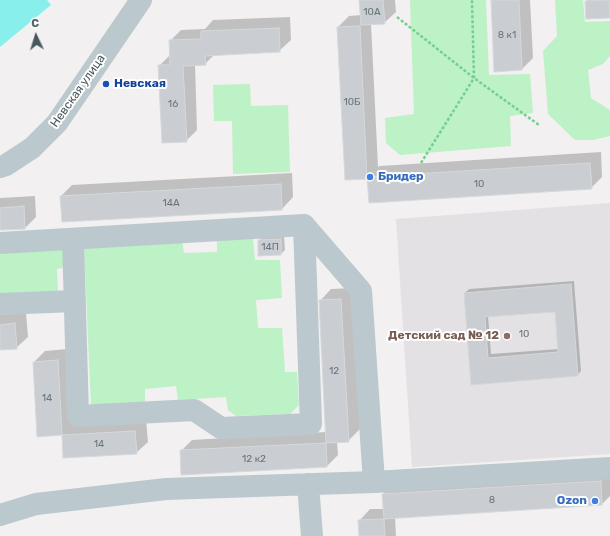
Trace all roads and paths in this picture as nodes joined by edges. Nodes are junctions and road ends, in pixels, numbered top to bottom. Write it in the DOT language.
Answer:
graph roads {
  1 [pos="141,0"];
  2 [pos="472,0"];
  3 [pos="397,17"];
  4 [pos="474,78"];
  5 [pos="539,125"];
  6 [pos="421,163"];
  7 [pos="0,167"];
  8 [pos="304,225"];
  9 [pos="73,239"];
  10 [pos="0,243"];
  11 [pos="75,301"];
  12 [pos="0,304"];
  13 [pos="610,468"];
  14 [pos="374,482"];
  15 [pos="308,484"];
  16 [pos="0,515"];
  17 [pos="312,536"];
  1 -- 7 [label="street, Невская улица"];
  2 -- 4 [label="path"];
  3 -- 4 [label="path"];
  4 -- 5 [label="path"];
  4 -- 6 [label="path"];
  8 -- 9 [label="street"];
  8 -- 11 [label="street"];
  8 -- 14 [label="street"];
  9 -- 10 [label="street"];
  9 -- 11 [label="street"];
  11 -- 12 [label="street"];
  13 -- 14 [label="street"];
  14 -- 15 [label="street"];
  15 -- 16 [label="street"];
  15 -- 17 [label="street"];
}
